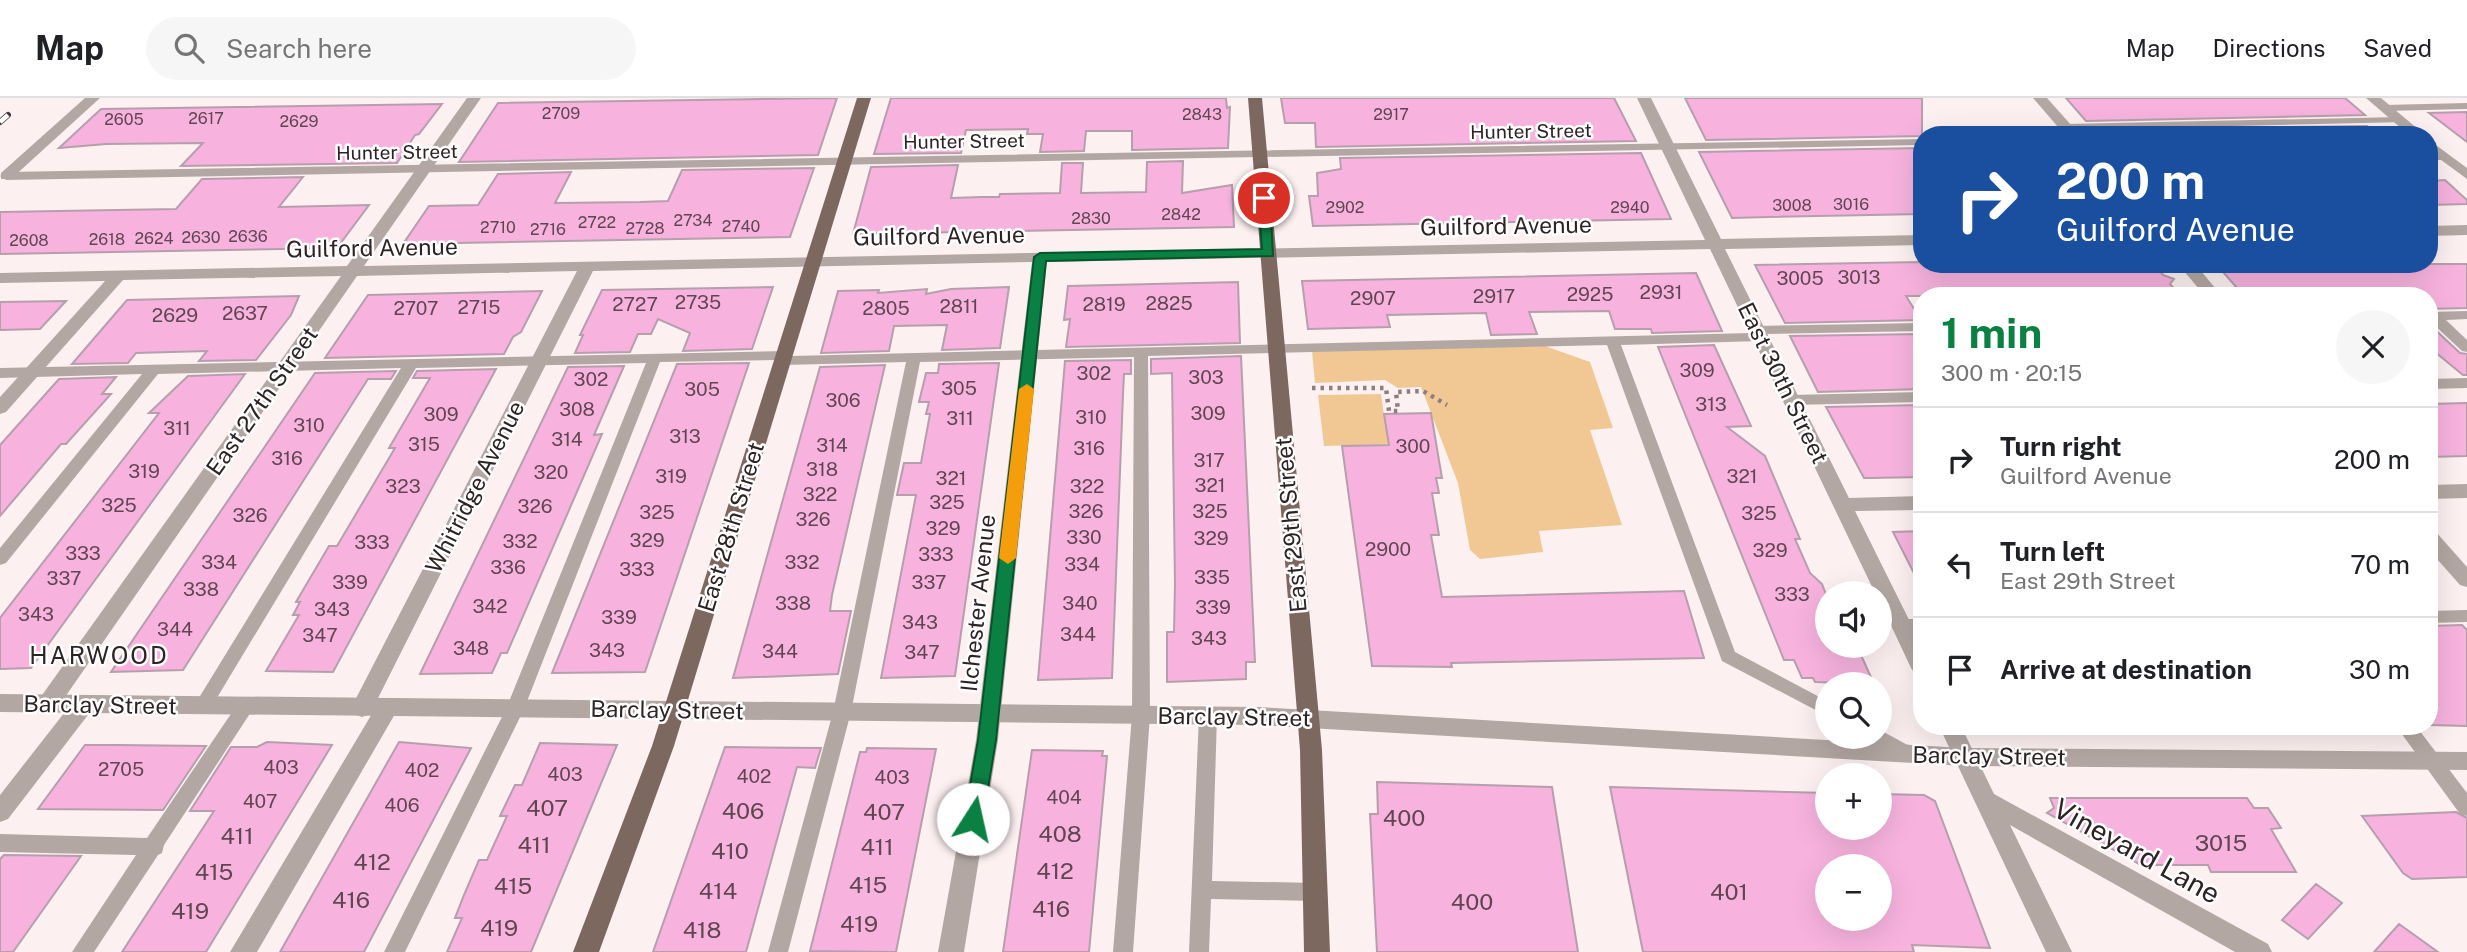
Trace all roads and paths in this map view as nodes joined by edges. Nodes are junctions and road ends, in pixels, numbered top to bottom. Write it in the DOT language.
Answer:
graph roads {
  1 [pos="93,98"];
  2 [pos="474,98"];
  3 [pos="864,98"];
  4 [pos="1255,98"];
  5 [pos="1644,98"];
  6 [pos="2040,98"];
  7 [pos="2373,98"];
  8 [pos="2467,106"];
  9 [pos="2385,108"];
  10 [pos="2400,120"];
  11 [pos="2284,122"];
  12 [pos="2232,124"];
  13 [pos="2065,126"];
  14 [pos="2186,126"];
  15 [pos="2288,126"];
  16 [pos="2407,126"];
  17 [pos="1913,142"];
  18 [pos="1667,146"];
  19 [pos="1260,154"];
  20 [pos="2448,160"];
  21 [pos="845,161"];
  22 [pos="425,169"];
  23 [pos="2467,175"];
  24 [pos="6,176"];
  25 [pos="2467,230"];
  26 [pos="2438,231"];
  27 [pos="1913,240"];
  28 [pos="1715,245"];
  29 [pos="1269,253"];
  30 [pos="1040,257"];
  31 [pos="813,261"];
  32 [pos="588,266"];
  33 [pos="353,271"];
  34 [pos="2194,273"];
  35 [pos="119,275"];
  36 [pos="0,278"];
  37 [pos="2206,287"];
  38 [pos="2467,315"];
  39 [pos="2438,316"];
  40 [pos="2438,322"];
  41 [pos="1913,327"];
  42 [pos="1759,333"];
  43 [pos="1613,342"];
  44 [pos="2467,348"];
  45 [pos="1275,349"];
  46 [pos="1141,354"];
  47 [pos="1030,357"];
  48 [pos="655,358"];
  49 [pos="784,358"];
  50 [pos="914,359"];
  51 [pos="540,361"];
  52 [pos="411,363"];
  53 [pos="288,366"];
  54 [pos="154,369"];
  55 [pos="33,372"];
  56 [pos="0,373"];
  57 [pos="2467,383"];
  58 [pos="2438,384"];
  59 [pos="1311,388"];
  60 [pos="1913,397"];
  61 [pos="1791,400"];
  62 [pos="1447,405"];
  63 [pos="0,408"];
  64 [pos="2467,491"];
  65 [pos="2438,492"];
  66 [pos="1913,503"];
  67 [pos="1842,505"];
  68 [pos="2438,547"];
  69 [pos="0,559"];
  70 [pos="2467,580"];
  71 [pos="2467,616"];
  72 [pos="2438,617"];
  73 [pos="1901,626"];
  74 [pos="1913,626"];
  75 [pos="1913,650"];
  76 [pos="0,703"];
  77 [pos="1815,703"];
  78 [pos="48,704"];
  79 [pos="83,705"];
  80 [pos="202,706"];
  81 [pos="245,706"];
  82 [pos="362,708"];
  83 [pos="387,708"];
  84 [pos="515,709"];
  85 [pos="673,710"];
  86 [pos="842,712"];
  87 [pos="990,714"];
  88 [pos="1140,715"];
  89 [pos="1208,716"];
  90 [pos="1307,719"];
  91 [pos="1954,735"];
  92 [pos="2412,735"];
  93 [pos="1892,744"];
  94 [pos="1910,754"];
  95 [pos="1965,757"];
  96 [pos="2431,760"];
  97 [pos="2467,761"];
  98 [pos="1987,801"];
  99 [pos="2467,808"];
  100 [pos="0,811"];
  101 [pos="0,843"];
  102 [pos="155,847"];
  103 [pos="1201,890"];
  104 [pos="1316,892"];
  105 [pos="82,952"];
  106 [pos="243,952"];
  107 [pos="394,952"];
  108 [pos="586,952"];
  109 [pos="778,952"];
  110 [pos="951,952"];
  111 [pos="1123,952"];
  112 [pos="1199,952"];
  113 [pos="1317,952"];
  114 [pos="2059,952"];
  115 [pos="2259,952"];
  1 -- 24 [label="street"];
  2 -- 22 [label="street, East 27th Street"];
  3 -- 21 [label="main road, East 28th Street"];
  4 -- 19 [label="main road, East 29th Street"];
  5 -- 18 [label="street, East 30th Street"];
  6 -- 13 [label="street"];
  7 -- 9 [label="street"];
  8 -- 9 [label="lane"];
  9 -- 10 [label="street"];
  10 -- 11 [label="lane"];
  10 -- 16 [label="street"];
  11 -- 12 [label="lane"];
  11 -- 15 [label="lane"];
  12 -- 14 [label="lane"];
  17 -- 18 [label="lane, Hunter Street"];
  18 -- 19 [label="lane, Hunter Street"];
  18 -- 28 [label="street, East 30th Street"];
  19 -- 21 [label="lane, Hunter Street"];
  19 -- 29 [label="main road, East 29th Street"];
  20 -- 23 [label="street"];
  21 -- 22 [label="lane, Hunter Street"];
  21 -- 31 [label="main road, East 28th Street"];
  22 -- 24 [label="lane, Hunter Street"];
  22 -- 33 [label="street, East 27th Street"];
  25 -- 26 [label="street"];
  27 -- 28 [label="street, Guilford Avenue"];
  28 -- 29 [label="street, Guilford Avenue"];
  28 -- 42 [label="street, East 30th Street"];
  29 -- 30 [label="street, Guilford Avenue"];
  29 -- 45 [label="main road, East 29th Street"];
  30 -- 31 [label="street, Guilford Avenue"];
  30 -- 47 [label="street, Ilchester Avenue"];
  31 -- 32 [label="street, Guilford Avenue"];
  31 -- 49 [label="main road, East 28th Street"];
  32 -- 33 [label="street, Guilford Avenue"];
  32 -- 51 [label="street, Whitridge Avenue"];
  33 -- 35 [label="street, Guilford Avenue"];
  33 -- 53 [label="street, East 27th Street"];
  34 -- 37 [label="street"];
  35 -- 36 [label="street, Guilford Avenue"];
  35 -- 55 [label="street"];
  38 -- 39 [label="lane"];
  40 -- 44 [label="lane"];
  41 -- 42 [label="lane"];
  42 -- 43 [label="lane"];
  42 -- 61 [label="street, East 30th Street"];
  43 -- 45 [label="lane"];
  43 -- 77 [label="lane"];
  45 -- 46 [label="lane"];
  45 -- 90 [label="main road, East 29th Street"];
  46 -- 47 [label="lane"];
  46 -- 88 [label="lane"];
  47 -- 50 [label="lane"];
  47 -- 87 [label="street, Ilchester Avenue"];
  48 -- 49 [label="lane"];
  48 -- 51 [label="lane"];
  48 -- 84 [label="lane"];
  49 -- 50 [label="lane"];
  49 -- 85 [label="main road, East 28th Street"];
  50 -- 86 [label="lane"];
  51 -- 52 [label="lane"];
  51 -- 82 [label="street, Whitridge Avenue"];
  52 -- 53 [label="lane"];
  52 -- 80 [label="lane"];
  53 -- 54 [label="lane"];
  53 -- 78 [label="street, East 27th Street"];
  54 -- 55 [label="lane"];
  54 -- 69 [label="lane"];
  55 -- 56 [label="lane"];
  55 -- 63 [label="street"];
  57 -- 58 [label="lane"];
  59 -- 62 [label="path"];
  60 -- 61 [label="lane"];
  61 -- 67 [label="street, East 30th Street"];
  64 -- 65 [label="street"];
  66 -- 67 [label="street"];
  67 -- 73 [label="street, East 30th Street"];
  68 -- 70 [label="street"];
  71 -- 72 [label="lane"];
  73 -- 74 [label="lane"];
  73 -- 75 [label="street, East 30th Street"];
  76 -- 78 [label="street, Barclay Street"];
  78 -- 79 [label="street, Barclay Street"];
  79 -- 80 [label="street, Barclay Street"];
  79 -- 100 [label="street"];
  80 -- 81 [label="street, Barclay Street"];
  81 -- 82 [label="street, Barclay Street"];
  81 -- 102 [label="lane"];
  82 -- 83 [label="street, Barclay Street"];
  83 -- 84 [label="street, Barclay Street"];
  83 -- 106 [label="street"];
  84 -- 85 [label="street, Barclay Street"];
  84 -- 107 [label="lane"];
  85 -- 86 [label="street, Barclay Street"];
  85 -- 108 [label="main road, East 28th Street"];
  86 -- 87 [label="street, Barclay Street"];
  86 -- 109 [label="lane"];
  87 -- 88 [label="street, Barclay Street"];
  87 -- 110 [label="street, Ilchester Avenue"];
  88 -- 89 [label="street, Barclay Street"];
  88 -- 111 [label="lane"];
  89 -- 90 [label="street, Barclay Street"];
  89 -- 103 [label="lane"];
  90 -- 94 [label="street, Barclay Street"];
  90 -- 104 [label="main road, East 29th Street"];
  91 -- 95 [label="street"];
  92 -- 96 [label="lane"];
  93 -- 94 [label="lane"];
  94 -- 95 [label="street, Barclay Street"];
  95 -- 96 [label="street, Barclay Street"];
  95 -- 98 [label="street"];
  96 -- 97 [label="street, Barclay Street"];
  96 -- 99 [label="lane"];
  98 -- 114 [label="street"];
  98 -- 115 [label="street, Vineyard Lane"];
  101 -- 102 [label="lane"];
  102 -- 105 [label="lane"];
  103 -- 104 [label="lane"];
  103 -- 112 [label="lane"];
  104 -- 113 [label="main road, East 29th Street"];
}
